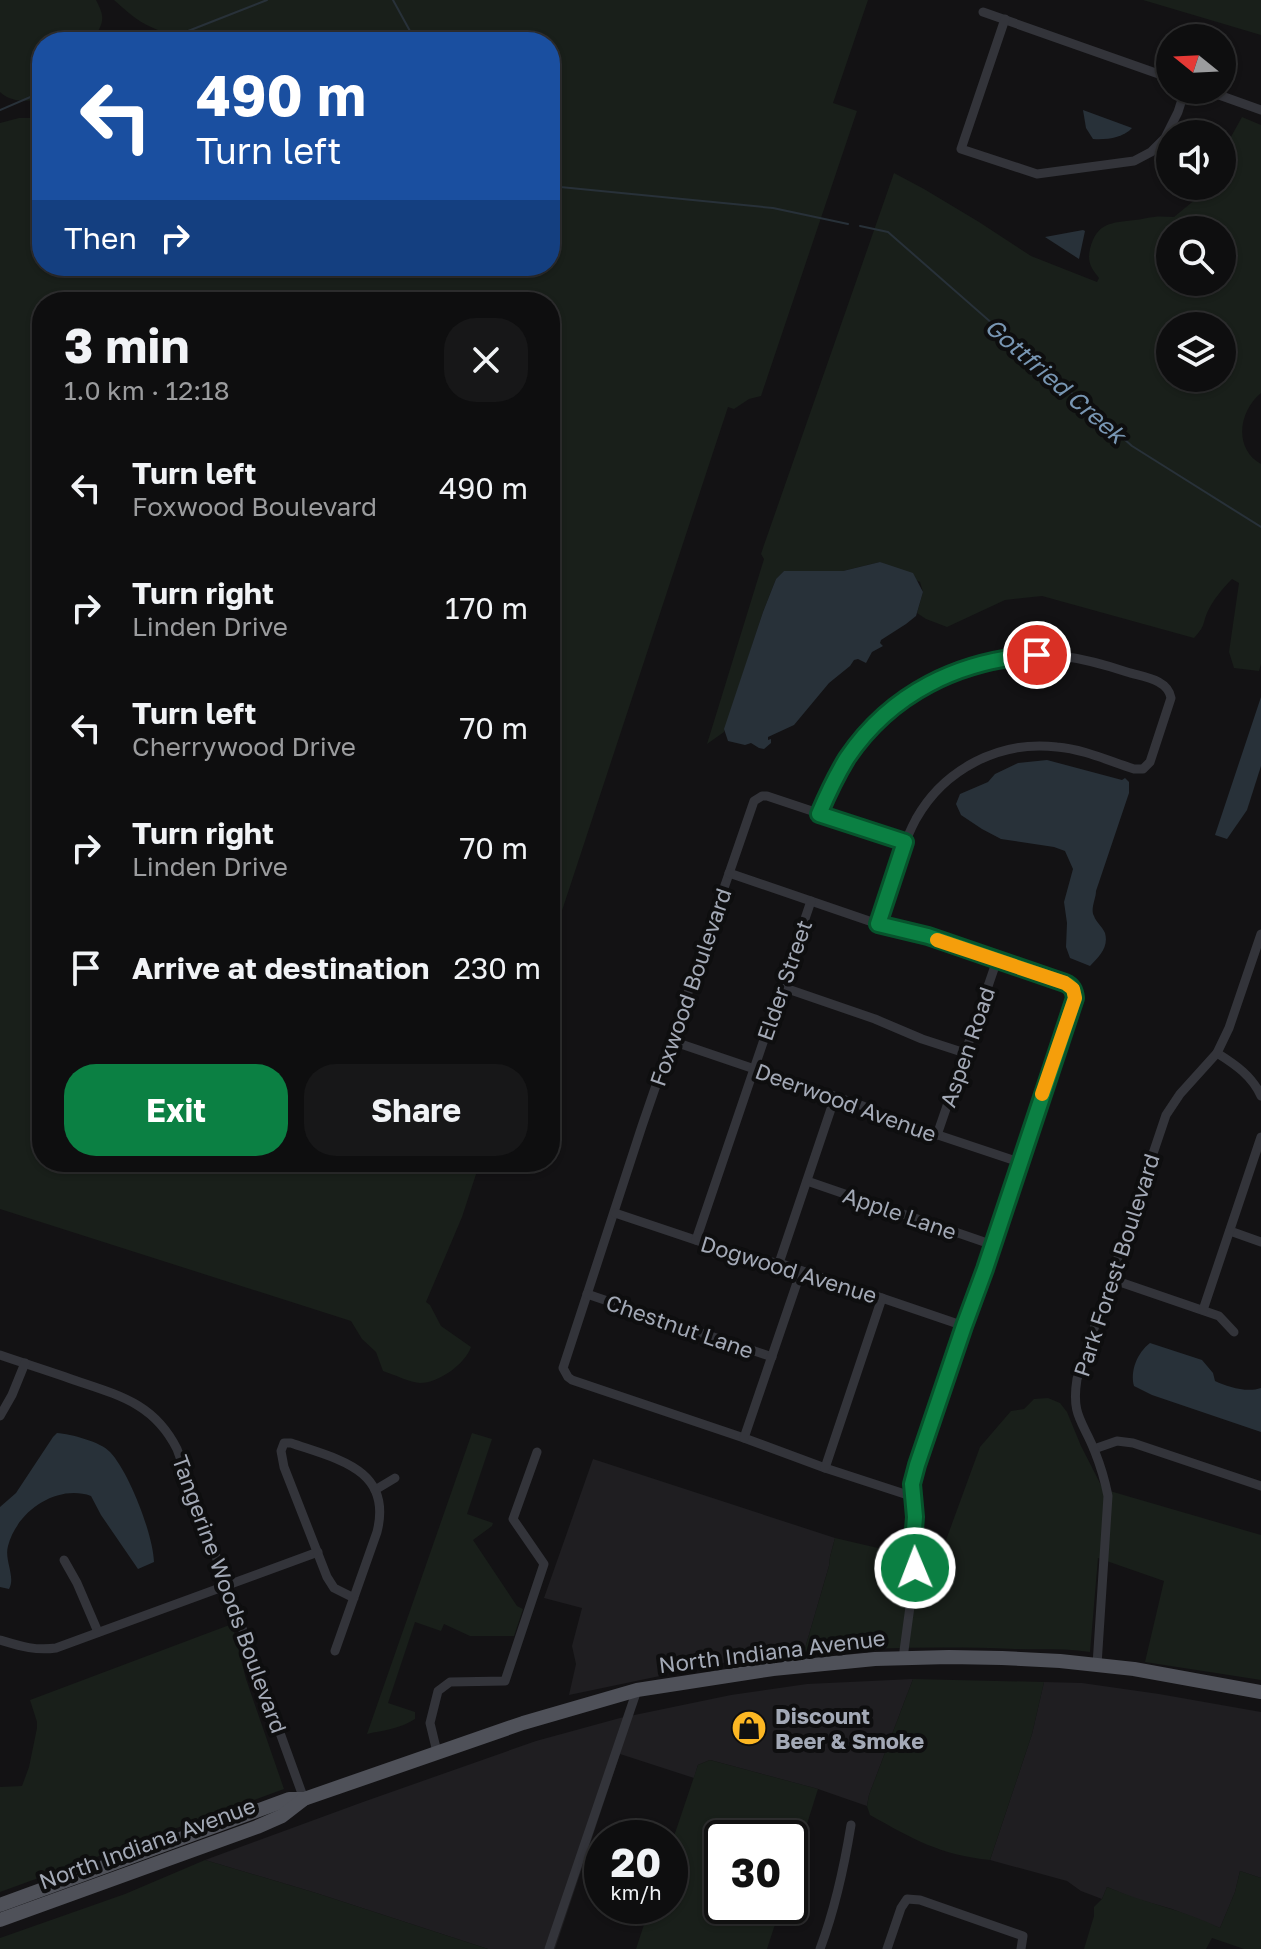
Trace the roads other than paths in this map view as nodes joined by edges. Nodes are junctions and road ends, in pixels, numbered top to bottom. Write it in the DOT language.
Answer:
graph roads {
  1 [pos="983,12"];
  2 [pos="1005,19"];
  3 [pos="1156,73"];
  4 [pos="1236,101"];
  5 [pos="1181,104"];
  6 [pos="1261,110"];
  7 [pos="819,814"];
  8 [pos="905,842"];
  9 [pos="729,873"];
  10 [pos="811,901"];
  11 [pos="878,924"];
  12 [pos="1261,934"];
  13 [pos="997,960"];
  14 [pos="782,987"];
  15 [pos="672,1041"];
  16 [pos="965,1053"];
  17 [pos="1217,1053"];
  18 [pos="754,1068"];
  19 [pos="1261,1096"];
  20 [pos="835,1097"];
  21 [pos="937,1135"];
  22 [pos="1261,1137"];
  23 [pos="1019,1162"];
  24 [pos="807,1181"];
  25 [pos="615,1213"];
  26 [pos="1230,1231"];
  27 [pos="696,1240"];
  28 [pos="1261,1242"];
  29 [pos="993,1245"];
  30 [pos="779,1263"];
  31 [pos="801,1271"];
  32 [pos="1111,1279"];
  33 [pos="587,1294"];
  34 [pos="882,1298"];
  35 [pos="1203,1310"];
  36 [pos="964,1326"];
  37 [pos="1234,1332"];
  38 [pos="0,1355"];
  39 [pos="772,1357"];
  40 [pos="25,1363"];
  41 [pos="0,1416"];
  42 [pos="744,1438"];
  43 [pos="1094,1449"];
  44 [pos="537,1452"];
  45 [pos="825,1468"];
  46 [pos="395,1478"];
  47 [pos="1261,1486"];
  48 [pos="375,1490"];
  49 [pos="914,1497"];
  50 [pos="318,1552"];
  51 [pos="64,1560"];
  52 [pos="228,1585"];
  53 [pos="354,1598"];
  54 [pos="98,1632"];
  55 [pos="0,1640"];
  56 [pos="335,1651"];
  57 [pos="903,1658"];
  58 [pos="1097,1665"];
  59 [pos="637,1690"];
  60 [pos="1261,1692"];
  61 [pos="437,1752"];
  62 [pos="304,1799"];
  63 [pos="851,1825"];
  64 [pos="0,1905"];
  65 [pos="0,1920"];
  66 [pos="549,1949"];
  67 [pos="820,1949"];
  68 [pos="887,1949"];
  69 [pos="1021,1949"];
  1 -- 2 [label="street"];
  2 -- 3 [label="street"];
  2 -- 5 [label="street"];
  4 -- 6 [label="street"];
  7 -- 8 [label="street"];
  7 -- 8 [label="street"];
  7 -- 9 [label="street"];
  8 -- 11 [label="street"];
  9 -- 10 [label="street, Foxwood Boulevard"];
  9 -- 15 [label="street, Foxwood Boulevard"];
  10 -- 11 [label="street, Foxwood Boulevard"];
  10 -- 14 [label="street, Elder Street"];
  11 -- 13 [label="street, Foxwood Boulevard"];
  12 -- 17 [label="street, Park Forest Boulevard"];
  13 -- 16 [label="street, Aspen Road"];
  13 -- 23 [label="street, Foxwood Boulevard"];
  14 -- 16 [label="street"];
  14 -- 18 [label="street, Elder Street"];
  15 -- 18 [label="street, Deerwood Avenue"];
  15 -- 25 [label="street, Foxwood Boulevard"];
  16 -- 21 [label="street, Aspen Road"];
  17 -- 19 [label="street"];
  17 -- 32 [label="street, Park Forest Boulevard"];
  18 -- 20 [label="street, Deerwood Avenue"];
  18 -- 27 [label="street, Elder Street"];
  20 -- 21 [label="street, Deerwood Avenue"];
  20 -- 24 [label="street"];
  21 -- 23 [label="street, Deerwood Avenue"];
  22 -- 26 [label="street"];
  23 -- 29 [label="street, Foxwood Boulevard"];
  24 -- 29 [label="street, Apple Lane"];
  24 -- 30 [label="street"];
  25 -- 27 [label="street, Dogwood Avenue"];
  25 -- 33 [label="street, Foxwood Boulevard"];
  26 -- 28 [label="street"];
  26 -- 35 [label="street"];
  27 -- 30 [label="street, Dogwood Avenue"];
  29 -- 36 [label="street, Foxwood Boulevard"];
  30 -- 31 [label="street, Dogwood Avenue"];
  31 -- 34 [label="street, Dogwood Avenue"];
  31 -- 39 [label="street"];
  32 -- 35 [label="street"];
  32 -- 43 [label="street, Park Forest Boulevard"];
  33 -- 39 [label="street, Chestnut Lane"];
  33 -- 42 [label="street, Foxwood Boulevard"];
  34 -- 36 [label="street, Dogwood Avenue"];
  34 -- 45 [label="street"];
  35 -- 37 [label="street"];
  36 -- 49 [label="street, Foxwood Boulevard"];
  38 -- 40 [label="street, Tangerine Woods Boulevard"];
  39 -- 42 [label="street"];
  40 -- 41 [label="street"];
  40 -- 52 [label="street, Tangerine Woods Boulevard"];
  42 -- 45 [label="street, Foxwood Boulevard"];
  43 -- 47 [label="street"];
  43 -- 58 [label="street, Park Forest Boulevard"];
  44 -- 61 [label="street"];
  45 -- 49 [label="street, Foxwood Boulevard"];
  46 -- 48 [label="street"];
  48 -- 50 [label="street"];
  48 -- 53 [label="street"];
  49 -- 57 [label="street, Foxwood Boulevard"];
  50 -- 52 [label="street"];
  50 -- 53 [label="street"];
  51 -- 54 [label="street"];
  52 -- 54 [label="street"];
  52 -- 62 [label="street, Tangerine Woods Boulevard"];
  53 -- 56 [label="street"];
  54 -- 55 [label="street"];
  57 -- 58 [label="main road, North Indiana Avenue"];
  57 -- 59 [label="main road, North Indiana Avenue"];
  58 -- 60 [label="main road, North Indiana Avenue"];
  59 -- 61 [label="main road, North Indiana Avenue"];
  59 -- 66 [label="street"];
  61 -- 62 [label="main road, North Indiana Avenue"];
  62 -- 64 [label="main road, North Indiana Avenue"];
  62 -- 65 [label="main road, North Indiana Avenue"];
  63 -- 67 [label="street"];
  68 -- 69 [label="street"];
}
